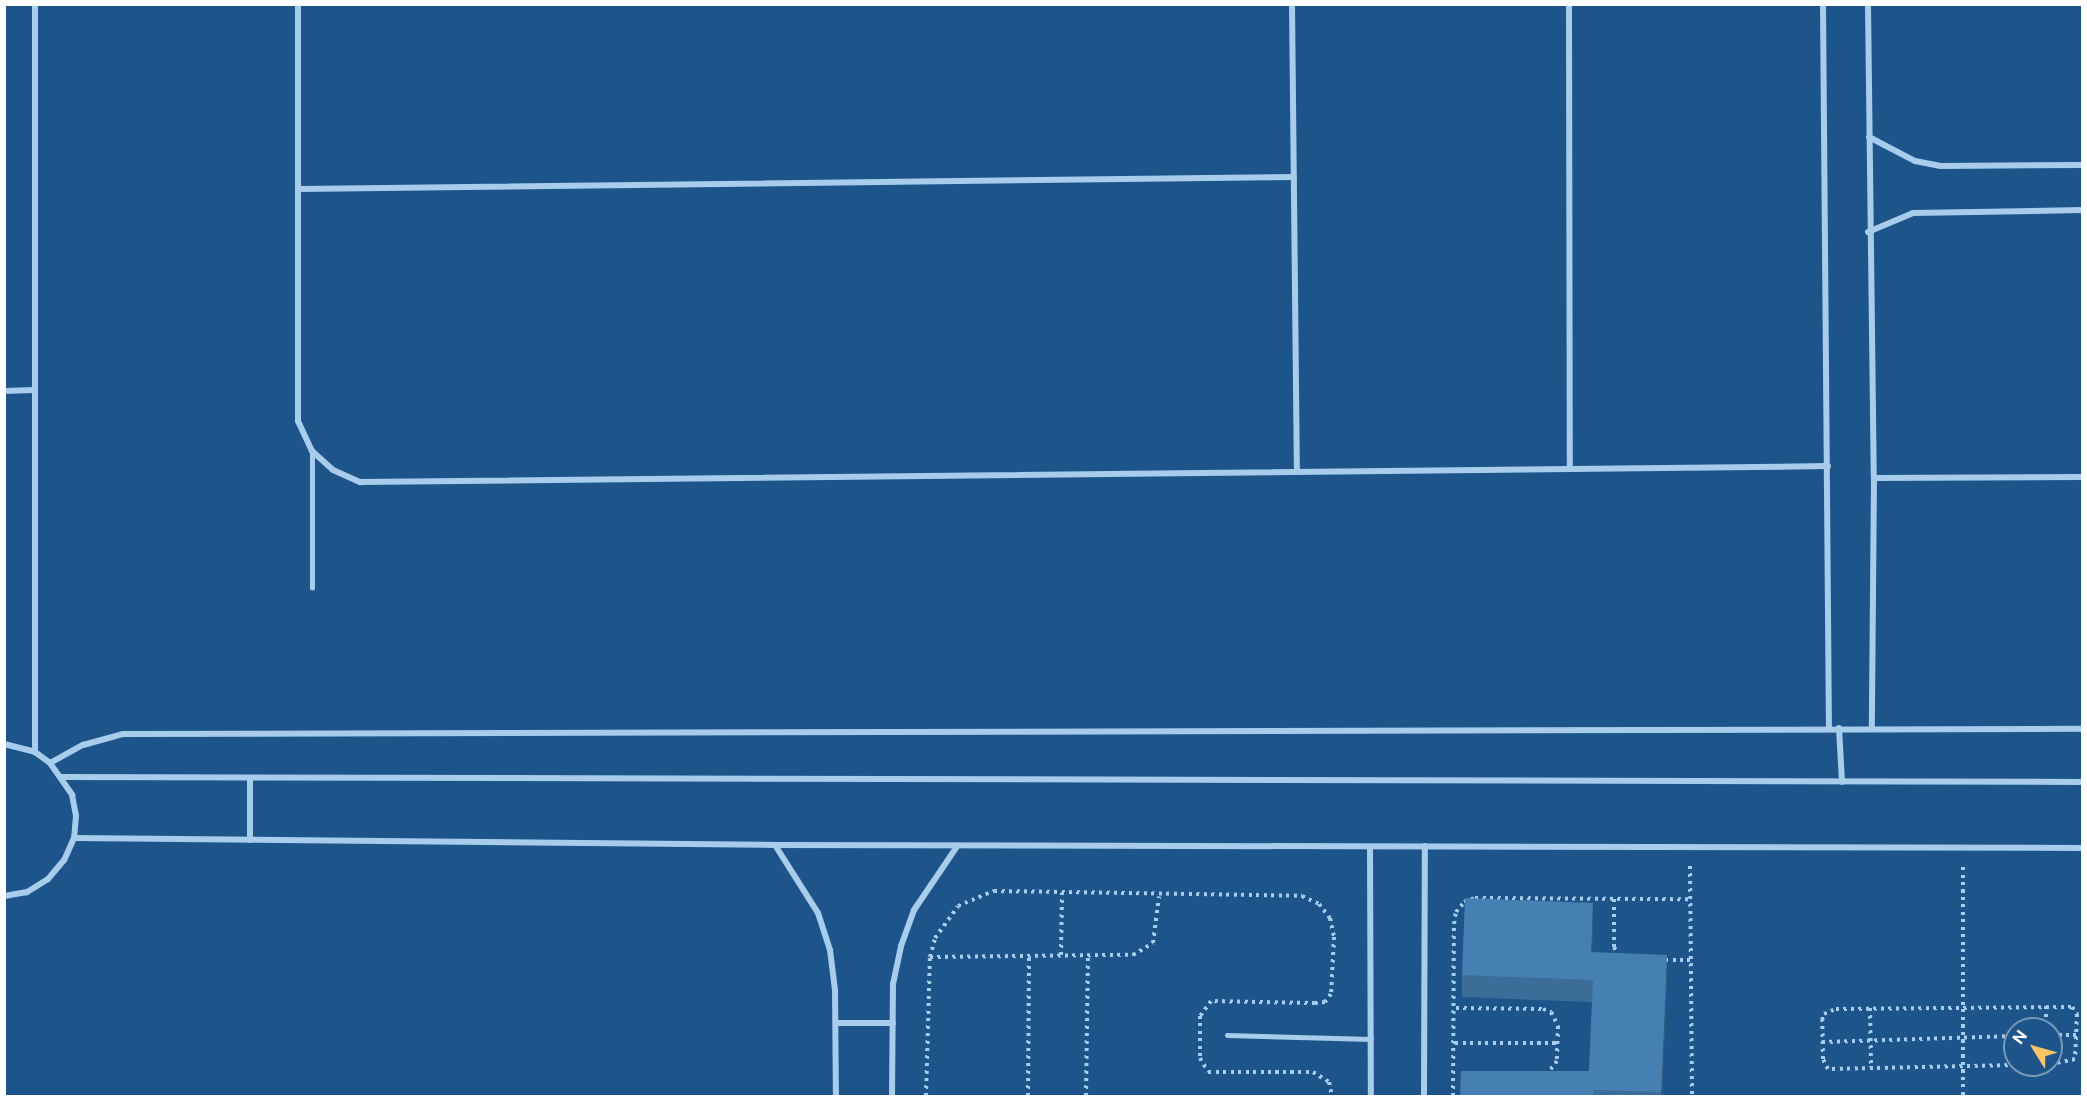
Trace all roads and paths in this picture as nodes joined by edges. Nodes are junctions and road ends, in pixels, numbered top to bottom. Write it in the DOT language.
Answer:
graph roads {
  1 [pos="35,4"];
  2 [pos="298,4"];
  3 [pos="1292,4"];
  4 [pos="1569,4"];
  5 [pos="1823,4"];
  6 [pos="1868,4"];
  7 [pos="1869,137"];
  8 [pos="2082,165"];
  9 [pos="1294,177"];
  10 [pos="298,189"];
  11 [pos="2082,210"];
  12 [pos="1868,232"];
  13 [pos="34,390"];
  14 [pos="4,391"];
  15 [pos="312,450"];
  16 [pos="1828,466"];
  17 [pos="1570,467"];
  18 [pos="1297,472"];
  19 [pos="2082,477"];
  20 [pos="1874,478"];
  21 [pos="312,588"];
  22 [pos="1839,728"];
  23 [pos="1829,729"];
  24 [pos="1872,729"];
  25 [pos="2082,729"];
  26 [pos="4,744"];
  27 [pos="35,752"];
  28 [pos="50,763"];
  29 [pos="62,777"];
  30 [pos="250,780"];
  31 [pos="1842,782"];
  32 [pos="2082,782"];
  33 [pos="74,838"];
  34 [pos="250,840"];
  35 [pos="775,845"];
  36 [pos="958,845"];
  37 [pos="1425,846"];
  38 [pos="1370,847"];
  39 [pos="1690,848"];
  40 [pos="1963,848"];
  41 [pos="2082,848"];
  42 [pos="1062,893"];
  43 [pos="4,896"];
  44 [pos="1159,896"];
  45 [pos="1614,899"];
  46 [pos="1690,899"];
  47 [pos="1061,955"];
  48 [pos="1029,956"];
  49 [pos="1088,956"];
  50 [pos="930,957"];
  51 [pos="1623,960"];
  52 [pos="1661,960"];
  53 [pos="1691,960"];
  54 [pos="2046,1006"];
  55 [pos="1963,1007"];
  56 [pos="1456,1008"];
  57 [pos="1870,1008"];
  58 [pos="2046,1017"];
  59 [pos="836,1023"];
  60 [pos="893,1023"];
  61 [pos="1227,1035"];
  62 [pos="2063,1035"];
  63 [pos="2077,1035"];
  64 [pos="2003,1036"];
  65 [pos="1963,1038"];
  66 [pos="1371,1039"];
  67 [pos="1870,1041"];
  68 [pos="1558,1042"];
  69 [pos="1822,1042"];
  70 [pos="1455,1043"];
  71 [pos="2063,1062"];
  72 [pos="2003,1065"];
  73 [pos="1963,1066"];
  74 [pos="1870,1068"];
  75 [pos="1454,1075"];
  76 [pos="1465,1075"];
  77 [pos="1540,1076"];
  78 [pos="836,1096"];
  79 [pos="892,1096"];
  80 [pos="926,1096"];
  81 [pos="1028,1096"];
  82 [pos="1086,1096"];
  83 [pos="1332,1096"];
  84 [pos="1371,1096"];
  85 [pos="1424,1096"];
  86 [pos="1453,1096"];
  87 [pos="1692,1096"];
  88 [pos="1963,1096"];
  1 -- 13 [label="street"];
  2 -- 10 [label="street"];
  3 -- 9 [label="street"];
  4 -- 17 [label="street"];
  5 -- 16 [label="street"];
  6 -- 7 [label="street"];
  7 -- 8 [label="street"];
  7 -- 12 [label="street"];
  9 -- 10 [label="street"];
  9 -- 18 [label="street"];
  10 -- 15 [label="street"];
  11 -- 12 [label="street"];
  12 -- 20 [label="street"];
  13 -- 14 [label="street"];
  13 -- 27 [label="street"];
  15 -- 18 [label="street"];
  15 -- 21 [label="lane"];
  16 -- 17 [label="street"];
  16 -- 23 [label="street"];
  17 -- 18 [label="street"];
  19 -- 20 [label="street"];
  20 -- 24 [label="street"];
  22 -- 23 [label="street"];
  22 -- 24 [label="street"];
  22 -- 31 [label="street"];
  23 -- 28 [label="street"];
  24 -- 25 [label="street"];
  26 -- 27 [label="street"];
  27 -- 28 [label="street"];
  28 -- 29 [label="street"];
  29 -- 30 [label="street"];
  29 -- 33 [label="street"];
  30 -- 31 [label="street"];
  30 -- 34 [label="street"];
  31 -- 32 [label="street"];
  33 -- 34 [label="street"];
  33 -- 43 [label="street"];
  34 -- 35 [label="street"];
  35 -- 36 [label="street"];
  35 -- 59 [label="street"];
  36 -- 38 [label="street"];
  36 -- 60 [label="street"];
  37 -- 38 [label="street"];
  37 -- 39 [label="street"];
  37 -- 85 [label="street"];
  38 -- 66 [label="street"];
  39 -- 40 [label="street"];
  39 -- 46 [label="path"];
  40 -- 41 [label="street"];
  40 -- 55 [label="path"];
  42 -- 44 [label="path"];
  42 -- 47 [label="path"];
  42 -- 50 [label="path"];
  44 -- 49 [label="path"];
  44 -- 83 [label="path"];
  45 -- 46 [label="path"];
  45 -- 51 [label="path"];
  45 -- 56 [label="path"];
  46 -- 53 [label="path"];
  47 -- 48 [label="path"];
  47 -- 49 [label="path"];
  48 -- 50 [label="path"];
  48 -- 81 [label="path"];
  49 -- 82 [label="path"];
  50 -- 80 [label="path"];
  52 -- 53 [label="path"];
  53 -- 87 [label="path"];
  54 -- 55 [label="path"];
  54 -- 58 [label="path"];
  54 -- 63 [label="path"];
  55 -- 57 [label="path"];
  55 -- 65 [label="path"];
  56 -- 68 [label="path"];
  56 -- 70 [label="path"];
  57 -- 67 [label="path"];
  57 -- 69 [label="path"];
  59 -- 60 [label="street"];
  59 -- 78 [label="street"];
  60 -- 79 [label="street"];
  61 -- 66 [label="lane"];
  62 -- 63 [label="path"];
  63 -- 71 [label="path"];
  64 -- 65 [label="path"];
  65 -- 67 [label="path"];
  65 -- 73 [label="path"];
  66 -- 84 [label="street"];
  67 -- 69 [label="path"];
  67 -- 74 [label="path"];
  68 -- 70 [label="path"];
  68 -- 77 [label="path"];
  69 -- 74 [label="path"];
  70 -- 75 [label="path"];
  72 -- 73 [label="path"];
  73 -- 74 [label="path"];
  73 -- 88 [label="path"];
  75 -- 76 [label="path"];
  75 -- 86 [label="path"];
}
